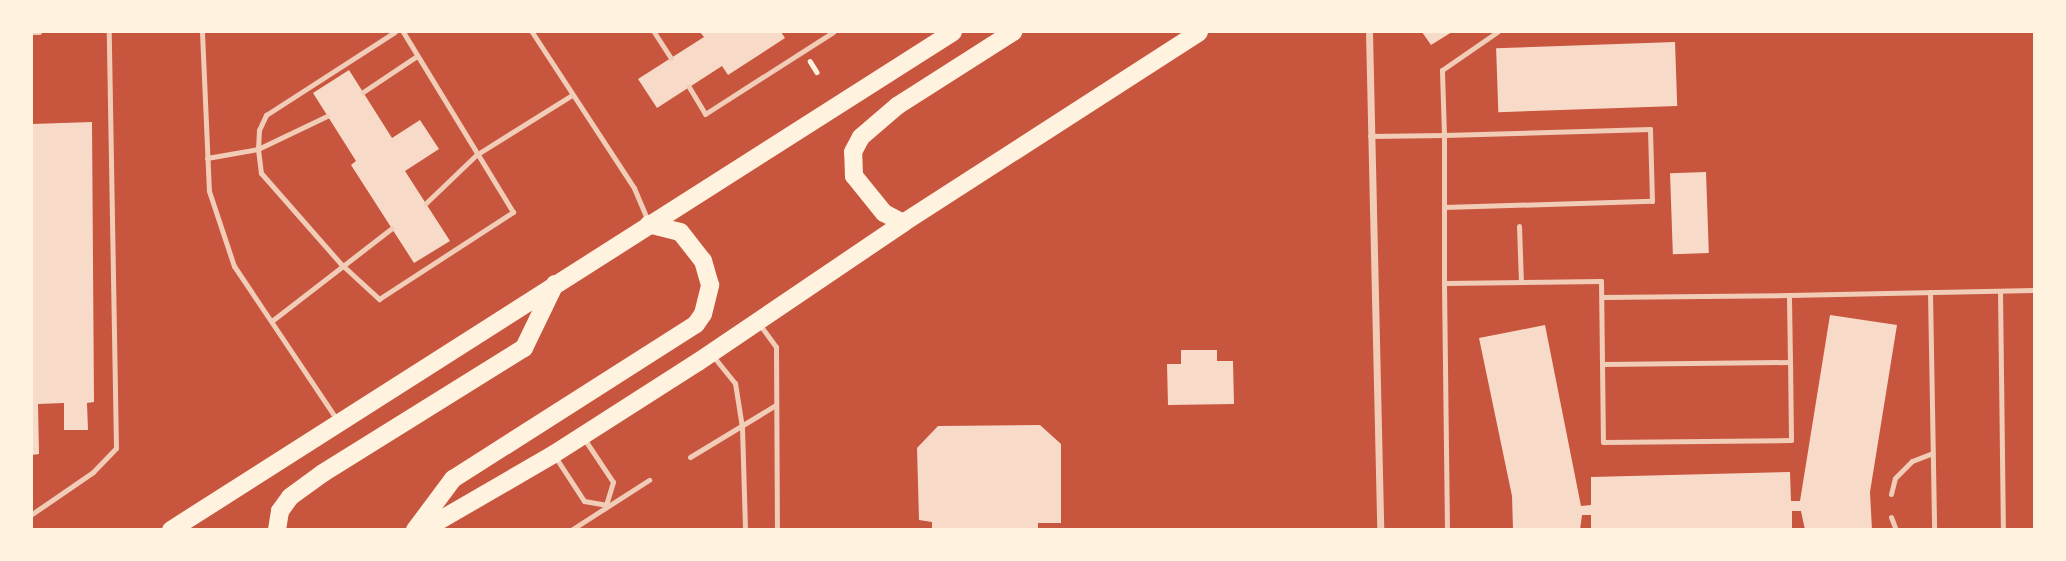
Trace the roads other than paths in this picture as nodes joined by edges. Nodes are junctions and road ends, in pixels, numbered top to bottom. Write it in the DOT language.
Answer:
graph roads {
  1 [pos="32,32"];
  2 [pos="39,32"];
  3 [pos="109,32"];
  4 [pos="202,32"];
  5 [pos="395,32"];
  6 [pos="403,32"];
  7 [pos="533,32"];
  8 [pos="654,32"];
  9 [pos="833,32"];
  10 [pos="953,32"];
  11 [pos="1013,32"];
  12 [pos="1199,32"];
  13 [pos="1369,32"];
  14 [pos="1497,32"];
  15 [pos="417,56"];
  16 [pos="671,58"];
  17 [pos="689,88"];
  18 [pos="363,92"];
  19 [pos="572,95"];
  20 [pos="327,116"];
  21 [pos="1444,135"];
  22 [pos="1370,136"];
  23 [pos="258,149"];
  24 [pos="476,155"];
  25 [pos="207,159"];
  26 [pos="426,203"];
  27 [pos="1444,207"];
  28 [pos="903,223"];
  29 [pos="649,224"];
  30 [pos="1518,226"];
  31 [pos="392,228"];
  32 [pos="341,264"];
  33 [pos="1521,282"];
  34 [pos="1444,283"];
  35 [pos="555,284"];
  36 [pos="2035,290"];
  37 [pos="2000,291"];
  38 [pos="1930,292"];
  39 [pos="1789,295"];
  40 [pos="1602,297"];
  41 [pos="273,320"];
  42 [pos="758,322"];
  43 [pos="711,354"];
  44 [pos="1790,362"];
  45 [pos="1602,364"];
  46 [pos="776,405"];
  47 [pos="337,421"];
  48 [pos="742,427"];
  49 [pos="582,436"];
  50 [pos="1933,453"];
  51 [pos="554,454"];
  52 [pos="690,457"];
  53 [pos="649,480"];
  54 [pos="1891,494"];
  55 [pos="606,505"];
  56 [pos="32,514"];
  57 [pos="1891,517"];
  58 [pos="172,530"];
  59 [pos="277,530"];
  60 [pos="415,530"];
  61 [pos="424,530"];
  62 [pos="571,530"];
  63 [pos="744,530"];
  64 [pos="777,530"];
  65 [pos="1380,530"];
  66 [pos="1447,530"];
  67 [pos="1896,530"];
  68 [pos="1934,530"];
  69 [pos="2003,530"];
  1 -- 2 [label="lane"];
  3 -- 56 [label="lane"];
  4 -- 25 [label="lane"];
  5 -- 23 [label="lane"];
  6 -- 15 [label="lane"];
  7 -- 19 [label="lane"];
  8 -- 16 [label="lane"];
  9 -- 17 [label="lane"];
  10 -- 29 [label="main road"];
  11 -- 28 [label="main road"];
  12 -- 28 [label="main road"];
  13 -- 22 [label="street"];
  14 -- 21 [label="lane"];
  15 -- 18 [label="lane"];
  15 -- 24 [label="lane"];
  19 -- 24 [label="lane"];
  19 -- 29 [label="lane"];
  20 -- 23 [label="lane"];
  21 -- 22 [label="lane"];
  21 -- 27 [label="lane"];
  21 -- 27 [label="lane"];
  22 -- 65 [label="street"];
  23 -- 25 [label="lane"];
  23 -- 32 [label="lane"];
  24 -- 26 [label="lane"];
  24 -- 32 [label="lane"];
  25 -- 41 [label="lane"];
  27 -- 34 [label="lane"];
  28 -- 42 [label="main road"];
  29 -- 35 [label="main road"];
  29 -- 60 [label="main road"];
  30 -- 33 [label="lane"];
  31 -- 32 [label="lane"];
  32 -- 41 [label="lane"];
  33 -- 34 [label="lane"];
  33 -- 40 [label="lane"];
  34 -- 66 [label="lane"];
  35 -- 47 [label="main road"];
  35 -- 59 [label="main road"];
  36 -- 37 [label="lane"];
  37 -- 38 [label="lane"];
  37 -- 69 [label="lane"];
  38 -- 39 [label="lane"];
  38 -- 50 [label="lane"];
  39 -- 40 [label="lane"];
  39 -- 44 [label="lane"];
  40 -- 45 [label="lane"];
  41 -- 47 [label="lane"];
  42 -- 43 [label="main road"];
  42 -- 46 [label="lane"];
  43 -- 48 [label="lane"];
  43 -- 49 [label="main road"];
  44 -- 45 [label="lane"];
  44 -- 45 [label="lane"];
  46 -- 48 [label="lane"];
  46 -- 64 [label="lane"];
  47 -- 58 [label="main road"];
  48 -- 52 [label="lane"];
  48 -- 63 [label="lane"];
  49 -- 51 [label="main road"];
  49 -- 55 [label="lane"];
  50 -- 54 [label="lane"];
  50 -- 68 [label="lane"];
  51 -- 55 [label="lane"];
  51 -- 61 [label="main road"];
  53 -- 55 [label="lane"];
  55 -- 62 [label="lane"];
  57 -- 67 [label="lane"];
}
